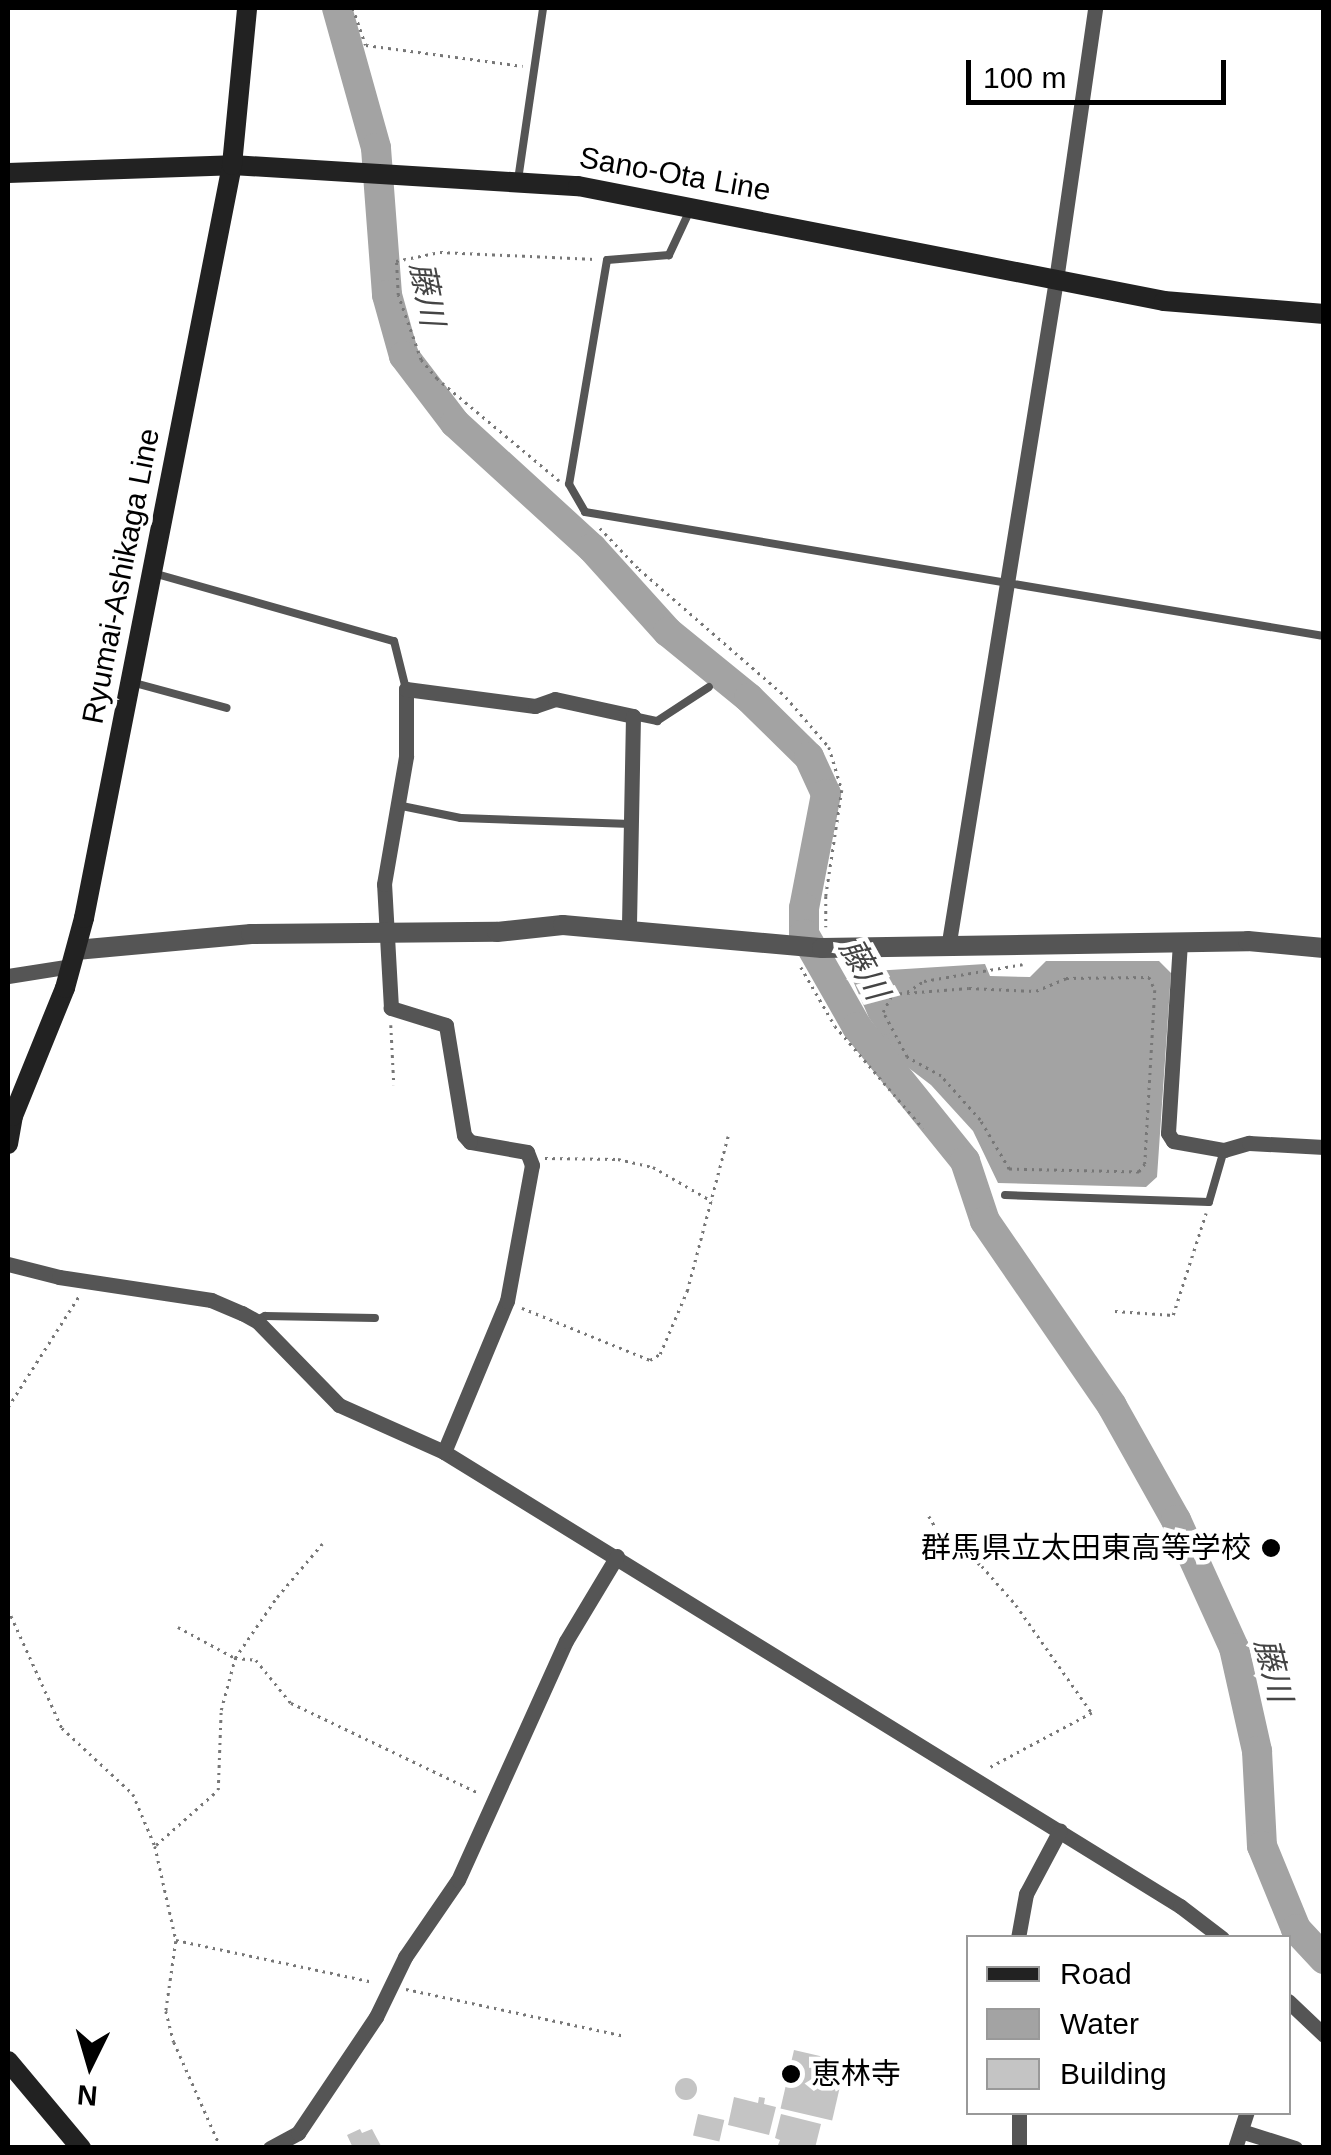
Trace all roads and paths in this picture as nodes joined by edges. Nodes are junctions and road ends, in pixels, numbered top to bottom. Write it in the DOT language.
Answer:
graph roads {
  1 [pos="248,8"];
  2 [pos="353,8"];
  3 [pos="543,8"];
  4 [pos="1095,8"];
  5 [pos="534,67"];
  6 [pos="232,165"];
  7 [pos="8,173"];
  8 [pos="518,180"];
  9 [pos="692,206"];
  10 [pos="606,260"];
  11 [pos="1056,280"];
  12 [pos="1324,314"];
  13 [pos="569,484"];
  14 [pos="585,512"];
  15 [pos="152,573"];
  16 [pos="1005,584"];
  17 [pos="1324,636"];
  18 [pos="131,682"];
  19 [pos="709,687"];
  20 [pos="406,689"];
  21 [pos="227,708"];
  22 [pos="633,716"];
  23 [pos="398,805"];
  24 [pos="631,824"];
  25 [pos="629,931"];
  26 [pos="386,935"];
  27 [pos="1180,942"];
  28 [pos="792,947"];
  29 [pos="824,948"];
  30 [pos="948,948"];
  31 [pos="1324,948"];
  32 [pos="74,958"];
  33 [pos="1024,961"];
  34 [pos="8,976"];
  35 [pos="906,992"];
  36 [pos="391,1008"];
  37 [pos="394,1085"];
  38 [pos="10,1113"];
  39 [pos="923,1128"];
  40 [pos="728,1136"];
  41 [pos="8,1144"];
  42 [pos="1324,1147"];
  43 [pos="1224,1150"];
  44 [pos="532,1157"];
  45 [pos="1005,1195"];
  46 [pos="713,1201"];
  47 [pos="1209,1202"];
  48 [pos="8,1264"];
  49 [pos="82,1280"];
  50 [pos="506,1302"];
  51 [pos="1115,1312"];
  52 [pos="375,1318"];
  53 [pos="255,1321"];
  54 [pos="8,1408"];
  55 [pos="444,1452"];
  56 [pos="930,1516"];
  57 [pos="322,1544"];
  58 [pos="617,1556"];
  59 [pos="8,1609"];
  60 [pos="178,1627"];
  61 [pos="236,1658"];
  62 [pos="973,1777"];
  63 [pos="492,1798"];
  64 [pos="1060,1830"];
  65 [pos="155,1846"];
  66 [pos="1019,1935"];
  67 [pos="1218,1935"];
  68 [pos="176,1940"];
  69 [pos="388,1985"];
  70 [pos="1291,2004"];
  71 [pos="1324,2035"];
  72 [pos="625,2036"];
  73 [pos="8,2061"];
  74 [pos="1019,2115"];
  75 [pos="1245,2115"];
  76 [pos="1241,2131"];
  77 [pos="81,2148"];
  78 [pos="221,2148"];
  79 [pos="270,2148"];
  80 [pos="1019,2148"];
  81 [pos="1235,2148"];
  82 [pos="1295,2148"];
  1 -- 6 [label="main road, Ryumai-Ashikaga Line"];
  2 -- 5 [label="path"];
  3 -- 5 [label="lane"];
  4 -- 11 [label="street"];
  5 -- 8 [label="lane"];
  6 -- 7 [label="main road, Sano-Ota Line"];
  6 -- 8 [label="main road, Sano-Ota Line"];
  6 -- 15 [label="main road, Ryumai-Ashikaga Line"];
  8 -- 9 [label="main road, Sano-Ota Line"];
  9 -- 10 [label="lane"];
  9 -- 11 [label="main road, Sano-Ota Line"];
  10 -- 13 [label="lane"];
  10 -- 13 [label="path"];
  11 -- 12 [label="main road, Sano-Ota Line"];
  11 -- 16 [label="street"];
  13 -- 14 [label="lane"];
  14 -- 16 [label="lane"];
  14 -- 29 [label="path"];
  15 -- 18 [label="main road, Ryumai-Ashikaga Line"];
  15 -- 20 [label="lane"];
  16 -- 17 [label="lane"];
  16 -- 30 [label="street"];
  18 -- 21 [label="lane"];
  18 -- 32 [label="main road, Ryumai-Ashikaga Line"];
  19 -- 22 [label="lane"];
  20 -- 22 [label="street"];
  20 -- 23 [label="street"];
  22 -- 24 [label="street"];
  23 -- 24 [label="lane"];
  23 -- 26 [label="street"];
  24 -- 25 [label="street"];
  25 -- 26 [label="street"];
  25 -- 28 [label="street"];
  26 -- 32 [label="street"];
  26 -- 36 [label="street"];
  27 -- 30 [label="street"];
  27 -- 31 [label="street"];
  27 -- 43 [label="street"];
  28 -- 29 [label="street"];
  28 -- 39 [label="path"];
  29 -- 30 [label="street"];
  32 -- 34 [label="street"];
  32 -- 38 [label="main road, Ryumai-Ashikaga Line"];
  33 -- 35 [label="path"];
  35 -- 35 [label="path"];
  36 -- 37 [label="path"];
  36 -- 44 [label="street"];
  38 -- 41 [label="main road, Ryumai-Ashikaga Line"];
  40 -- 46 [label="path"];
  42 -- 43 [label="street"];
  43 -- 47 [label="lane"];
  44 -- 46 [label="path"];
  44 -- 50 [label="street"];
  45 -- 47 [label="lane"];
  46 -- 50 [label="path"];
  47 -- 51 [label="path"];
  48 -- 49 [label="street"];
  49 -- 53 [label="street"];
  49 -- 54 [label="path"];
  50 -- 55 [label="street"];
  52 -- 53 [label="lane"];
  53 -- 55 [label="street"];
  55 -- 58 [label="street"];
  56 -- 62 [label="path"];
  57 -- 61 [label="path"];
  58 -- 62 [label="street"];
  58 -- 63 [label="street"];
  59 -- 65 [label="path"];
  60 -- 61 [label="path"];
  61 -- 63 [label="path"];
  61 -- 65 [label="path"];
  62 -- 64 [label="street"];
  63 -- 69 [label="street"];
  64 -- 66 [label="street"];
  64 -- 67 [label="street"];
  65 -- 68 [label="path"];
  68 -- 69 [label="path"];
  68 -- 78 [label="path"];
  69 -- 72 [label="path"];
  69 -- 79 [label="street"];
  70 -- 71 [label="street"];
  73 -- 77 [label="main road"];
  74 -- 80 [label="street"];
  75 -- 76 [label="street"];
  76 -- 81 [label="street"];
  76 -- 82 [label="street"];
}
